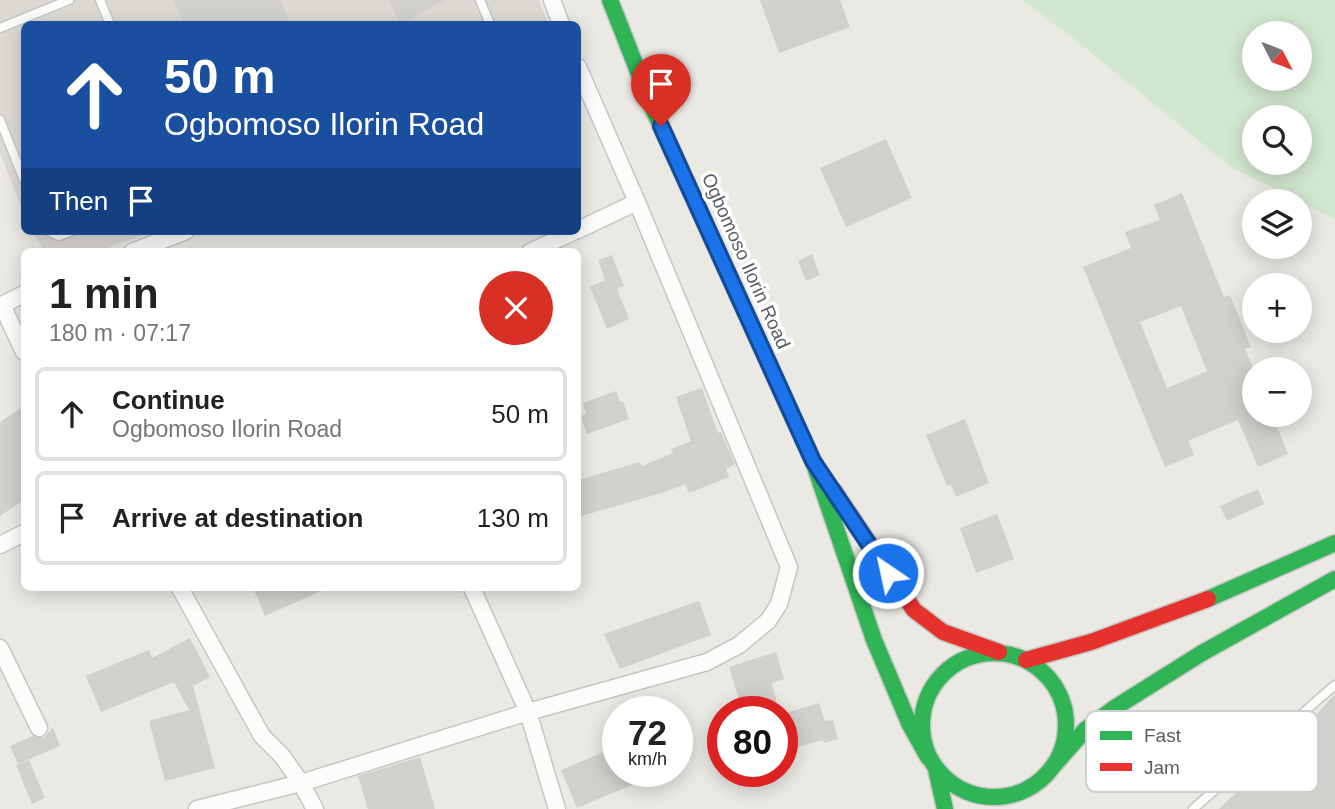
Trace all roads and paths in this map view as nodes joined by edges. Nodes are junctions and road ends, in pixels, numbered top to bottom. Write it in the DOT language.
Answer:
graph roads {
  1 [pos="69,0"];
  2 [pos="100,0"];
  3 [pos="480,0"];
  4 [pos="552,0"];
  5 [pos="610,0"];
  6 [pos="109,21"];
  7 [pos="490,21"];
  8 [pos="560,21"];
  9 [pos="0,28"];
  10 [pos="581,87"];
  11 [pos="0,120"];
  12 [pos="21,172"];
  13 [pos="637,202"];
  14 [pos="581,228"];
  15 [pos="176,235"];
  16 [pos="566,235"];
  17 [pos="142,248"];
  18 [pos="538,248"];
  19 [pos="21,296"];
  20 [pos="1,306"];
  21 [pos="21,346"];
  22 [pos="813,461"];
  23 [pos="21,534"];
  24 [pos="1335,543"];
  25 [pos="0,545"];
  26 [pos="1335,579"];
  27 [pos="182,591"];
  28 [pos="473,591"];
  29 [pos="0,648"];
  30 [pos="1002,653"];
  31 [pos="1026,660"];
  32 [pos="1335,685"];
  33 [pos="1109,711"];
  34 [pos="1305,711"];
  35 [pos="527,712"];
  36 [pos="39,728"];
  37 [pos="1086,728"];
  38 [pos="932,763"];
  39 [pos="1055,764"];
  40 [pos="1043,778"];
  41 [pos="302,783"];
  42 [pos="1212,792"];
  43 [pos="197,809"];
  44 [pos="315,809"];
  45 [pos="557,809"];
  46 [pos="945,809"];
  47 [pos="1021,809"];
  48 [pos="1193,809"];
  1 -- 9 [label="lane"];
  2 -- 6 [label="lane"];
  3 -- 7 [label="lane"];
  4 -- 8 [label="street"];
  5 -- 22 [label="main road, Ogbomoso Ilorin Road"];
  10 -- 13 [label="street"];
  11 -- 12 [label="lane"];
  13 -- 14 [label="street"];
  13 -- 35 [label="street"];
  15 -- 17 [label="street"];
  16 -- 18 [label="street"];
  19 -- 20 [label="street"];
  20 -- 21 [label="street"];
  22 -- 30 [label="main road"];
  22 -- 38 [label="main road"];
  23 -- 25 [label="street"];
  24 -- 31 [label="main road"];
  26 -- 33 [label="main road"];
  27 -- 41 [label="street"];
  28 -- 35 [label="street"];
  29 -- 36 [label="street"];
  30 -- 31 [label="main road"];
  30 -- 38 [label="main road"];
  31 -- 39 [label="main road"];
  32 -- 34 [label="lane"];
  35 -- 41 [label="street"];
  35 -- 45 [label="street"];
  37 -- 39 [label="main road"];
  38 -- 40 [label="main road"];
  38 -- 46 [label="main road"];
  39 -- 40 [label="main road"];
  40 -- 47 [label="main road"];
  41 -- 43 [label="street"];
  41 -- 44 [label="street"];
  42 -- 48 [label="lane"];
}
